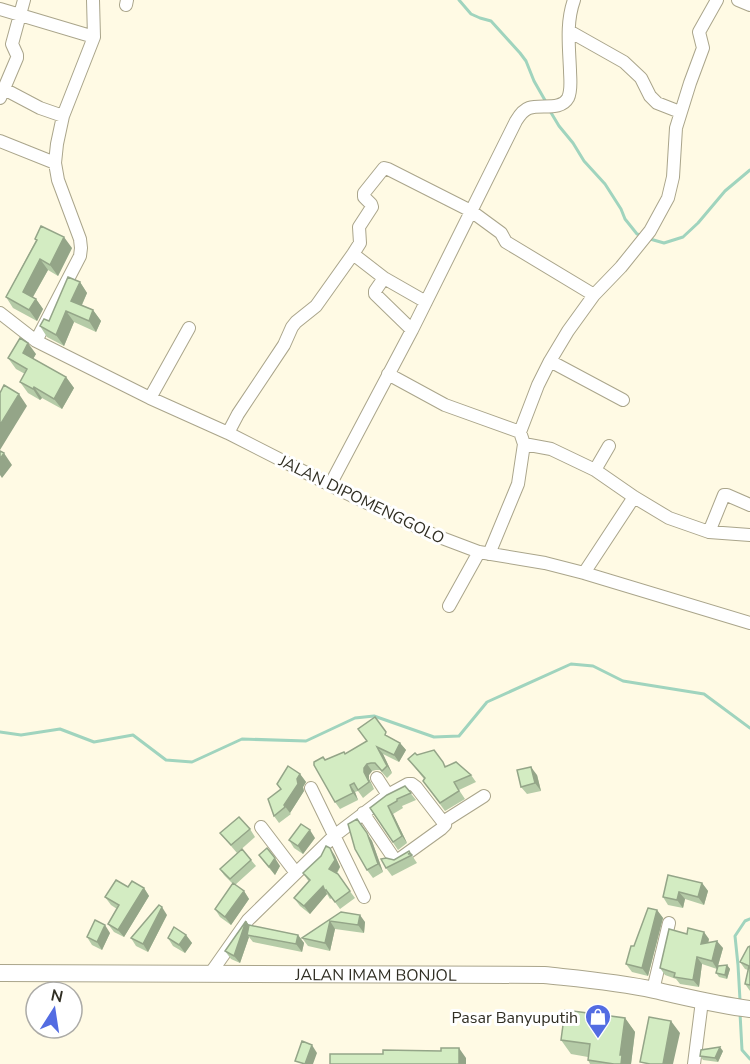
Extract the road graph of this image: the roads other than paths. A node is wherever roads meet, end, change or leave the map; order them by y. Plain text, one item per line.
1 (24, 0) edge
2 (93, 0) edge
3 (574, 0) edge
4 (717, 0) edge
5 (738, 0) edge
6 (750, 6) edge
7 (0, 9) edge
8 (20, 16) junction
9 (569, 31) junction
10 (94, 37) junction
11 (2, 94) edge
12 (680, 112) junction
13 (63, 116) junction
14 (0, 141) edge
15 (55, 164) junction
16 (471, 211) junction
17 (353, 254) junction
18 (384, 278) junction
19 (594, 295) junction
20 (426, 302) junction
21 (0, 313) edge
22 (189, 328) dead end
23 (412, 330) junction
24 (36, 341) junction
25 (550, 361) junction
26 (388, 374) junction
27 (150, 398) junction
28 (623, 400) dead end
29 (520, 432) junction
30 (228, 433) junction
31 (524, 444) junction
32 (609, 446) dead end
33 (596, 470) junction
34 (330, 485) junction
35 (634, 497) junction
36 (750, 505) edge
37 (709, 532) junction
38 (750, 535) edge
39 (484, 553) junction
40 (584, 573) junction
41 (449, 606) dead end
42 (750, 623) edge
43 (377, 778) dead end
44 (312, 788) dead end
45 (388, 795) junction
46 (484, 796) dead end
47 (363, 813) junction
48 (443, 822) junction
49 (261, 827) dead end
50 (334, 836) junction
51 (296, 873) junction
52 (364, 897) dead end
53 (669, 923) dead end
54 (0, 973) edge
55 (210, 974) junction
56 (653, 990) junction
57 (702, 1001) junction
58 (750, 1009) edge
59 (694, 1064) edge

1 - 8 street
2 - 10 street
3 - 9 street
4 - 12 street
5 - 6 street
7 - 8 street
8 - 10 street
8 - 11 street
9 - 12 street
9 - 16 street
10 - 13 street
11 - 13 street
12 - 19 street
13 - 15 street
14 - 15 street
15 - 24 street
16 - 17 street
16 - 19 street
16 - 20 street
17 - 18 street
17 - 30 street
18 - 20 street
18 - 23 street
19 - 25 street
20 - 23 street
21 - 24 street, JALAN DIPOMENGGOLO
22 - 27 street
23 - 26 street
24 - 27 street, JALAN DIPOMENGGOLO
25 - 28 street
25 - 29 street
26 - 29 street
26 - 34 street
27 - 30 street, JALAN DIPOMENGGOLO
29 - 31 street
30 - 34 street, JALAN DIPOMENGGOLO
31 - 33 street
31 - 39 street
32 - 33 street
33 - 35 street
34 - 39 street, JALAN DIPOMENGGOLO
35 - 37 street
35 - 40 street
36 - 37 street
37 - 38 street
39 - 40 street, JALAN DIPOMENGGOLO
39 - 41 street
40 - 42 street, JALAN DIPOMENGGOLO
43 - 45 street
44 - 50 street
45 - 47 street
45 - 48 street
46 - 48 street
47 - 48 street
47 - 50 street
49 - 51 street
50 - 51 street
50 - 52 street
51 - 55 street
53 - 56 street
54 - 55 main road, JALAN IMAM BONJOL
55 - 56 main road, JALAN IMAM BONJOL
56 - 57 main road, JALAN IMAM BONJOL
57 - 58 main road, JALAN IMAM BONJOL
57 - 59 street

